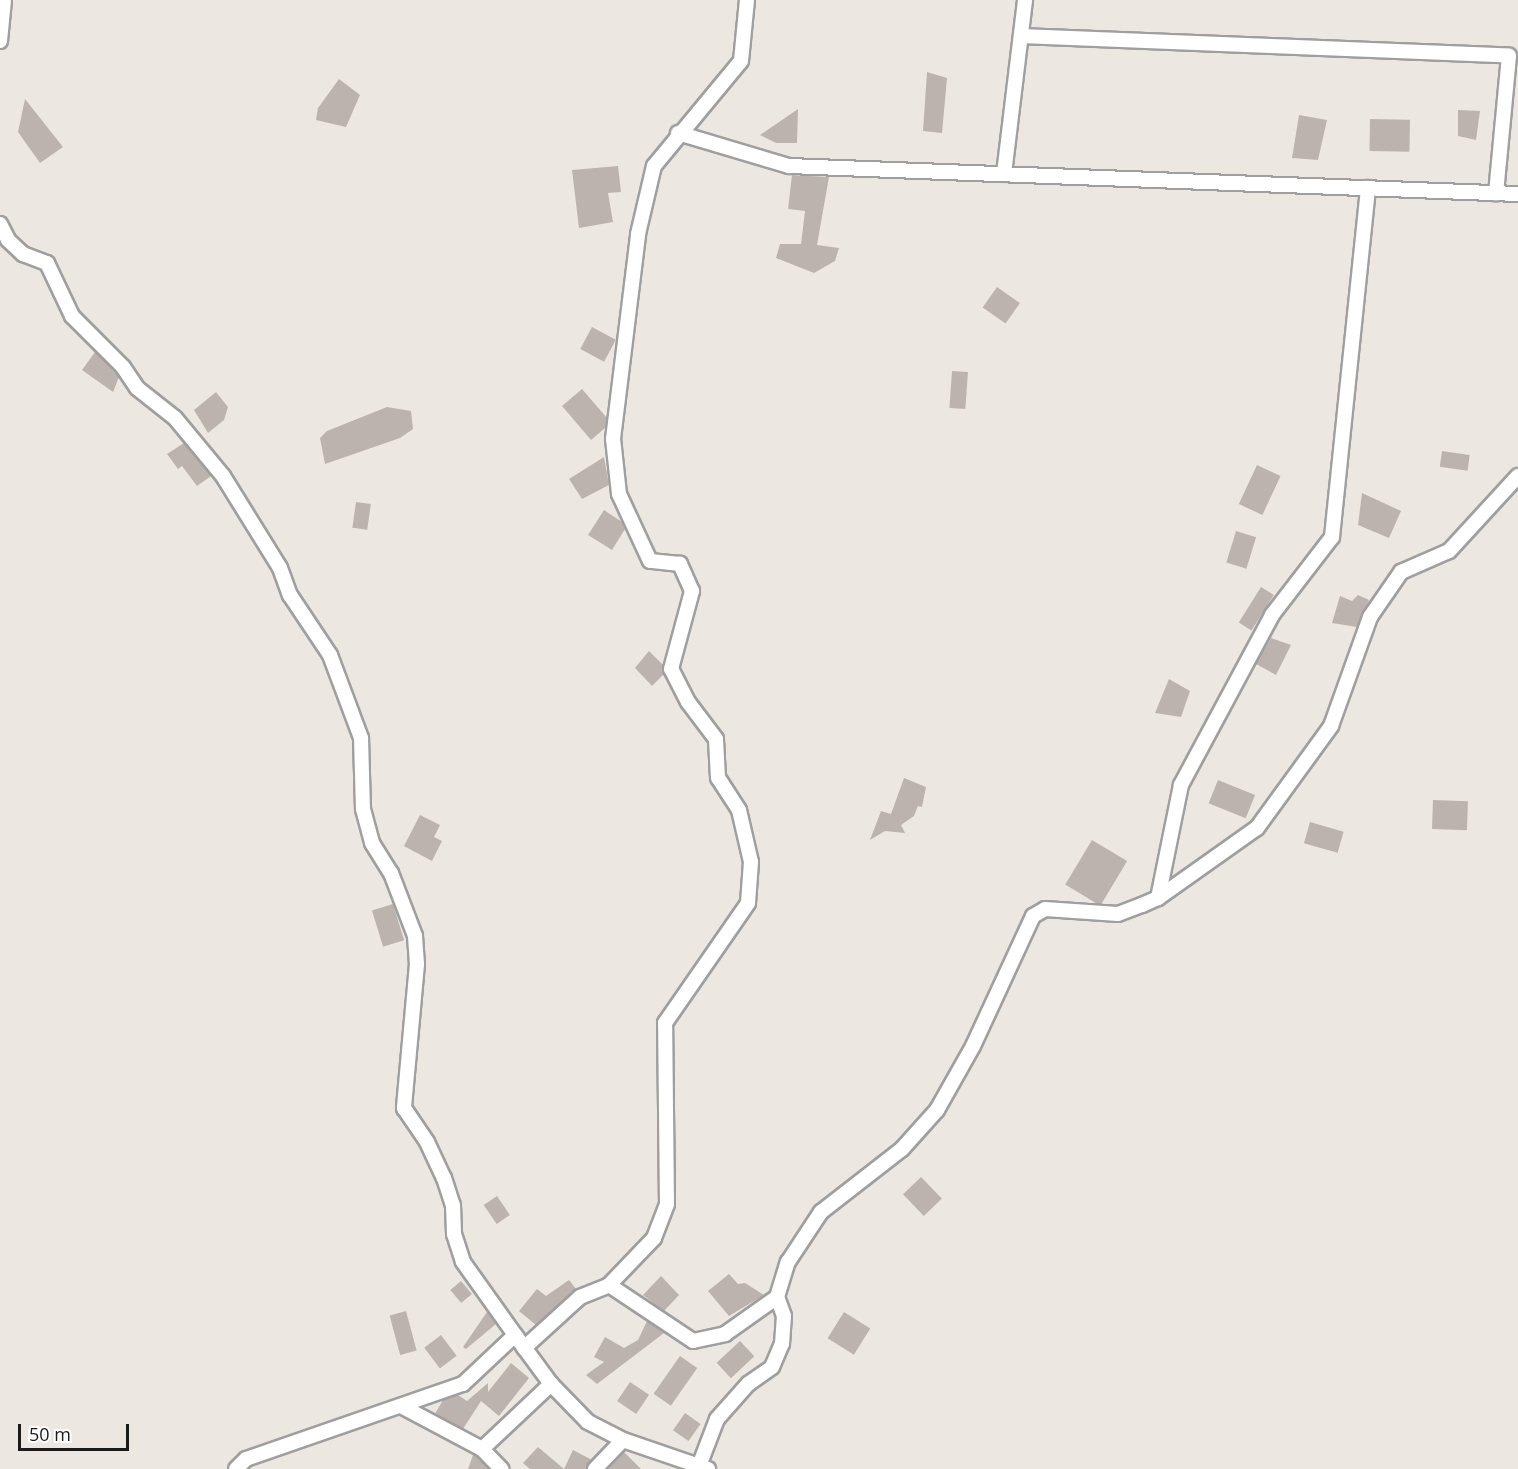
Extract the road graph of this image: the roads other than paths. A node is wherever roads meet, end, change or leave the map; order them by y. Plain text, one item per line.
1 (4, 0) edge
2 (747, 0) edge
3 (1025, 0) edge
4 (1021, 36) junction
5 (0, 41) edge
6 (678, 133) junction
7 (1004, 174) junction
8 (1368, 188) junction
9 (1496, 193) junction
10 (1518, 194) edge
11 (0, 224) edge
12 (1518, 476) edge
13 (1158, 898) junction
14 (609, 1285) junction
15 (777, 1297) junction
16 (515, 1335) junction
17 (524, 1348) junction
18 (551, 1384) junction
19 (403, 1407) junction
20 (623, 1440) junction
21 (482, 1449) junction
22 (703, 1467) edge
23 (236, 1469) edge
24 (501, 1469) edge
25 (596, 1469) edge

1 - 5 street
2 - 6 street
3 - 4 street
4 - 7 street
4 - 9 street
6 - 7 street
6 - 14 street
7 - 8 street
8 - 9 street
8 - 13 street
9 - 10 street
11 - 16 street
12 - 13 street
13 - 15 street
14 - 15 street
14 - 17 street
15 - 22 street
16 - 17 street
16 - 19 street
17 - 18 street
18 - 20 street
18 - 21 street
19 - 21 street
19 - 23 street
20 - 22 street
20 - 25 street
21 - 24 street

